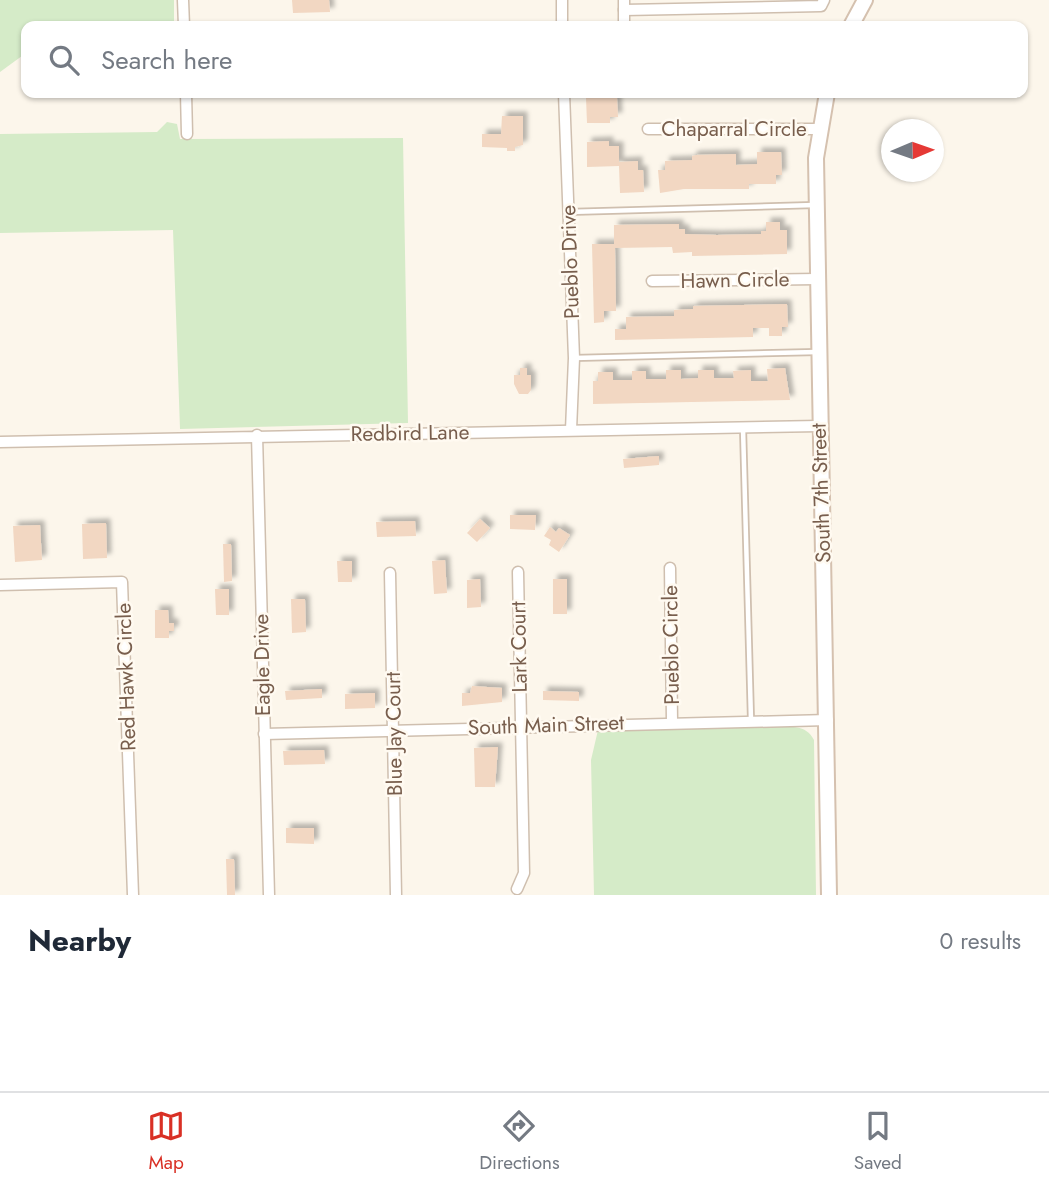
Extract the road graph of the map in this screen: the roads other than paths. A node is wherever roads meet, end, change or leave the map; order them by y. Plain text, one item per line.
1 (183, 0) edge
2 (562, 0) edge
3 (824, 0) edge
4 (865, 0) edge
5 (624, 5) edge
6 (184, 21) edge
7 (562, 21) edge
8 (854, 21) edge
9 (186, 98) edge
10 (564, 98) edge
11 (826, 98) edge
12 (648, 129) dead end
13 (819, 129) junction
14 (187, 134) dead end
15 (816, 205) junction
16 (567, 212) junction
17 (817, 279) junction
18 (652, 281) dead end
19 (817, 352) junction
20 (574, 358) junction
21 (819, 426) junction
22 (743, 428) junction
23 (571, 430) junction
24 (257, 435) junction
25 (0, 442) edge
26 (670, 568) dead end
27 (518, 572) dead end
28 (390, 573) dead end
29 (0, 585) edge
30 (751, 720) junction
31 (828, 720) junction
32 (672, 721) junction
33 (519, 726) junction
34 (395, 730) junction
35 (264, 734) junction
36 (517, 889) dead end
37 (133, 895) edge
38 (269, 895) edge
39 (396, 895) edge
40 (829, 895) edge

1 - 6 street
2 - 7 street
3 - 5 street
4 - 8 main road
9 - 14 street
10 - 16 street, Pueblo Drive
11 - 13 main road, South 7th Street
12 - 13 street, Chaparral Circle
13 - 15 main road, South 7th Street
15 - 16 lane
15 - 17 main road, South 7th Street
16 - 20 street, Pueblo Drive
17 - 18 street, Hawn Circle
17 - 19 main road, South 7th Street
19 - 20 lane
19 - 21 main road, South 7th Street
20 - 23 street, Pueblo Drive
21 - 22 street, Redbird Lane
21 - 31 main road, South 7th Street
22 - 23 street, Redbird Lane
22 - 30 lane
23 - 24 street, Redbird Lane
24 - 25 street, Redbird Lane
24 - 35 street, Eagle Drive
26 - 32 street, Pueblo Circle
27 - 33 street, Lark Court
28 - 34 street, Blue Jay Court
29 - 37 street, Red Hawk Circle
30 - 31 street, South Main Street
30 - 32 street, South Main Street
31 - 40 main road, South 7th Street
32 - 33 street, South Main Street
33 - 34 street, South Main Street
33 - 36 street, Lark Court
34 - 35 street, South Main Street
34 - 39 street, Blue Jay Court
35 - 38 street, Eagle Drive

